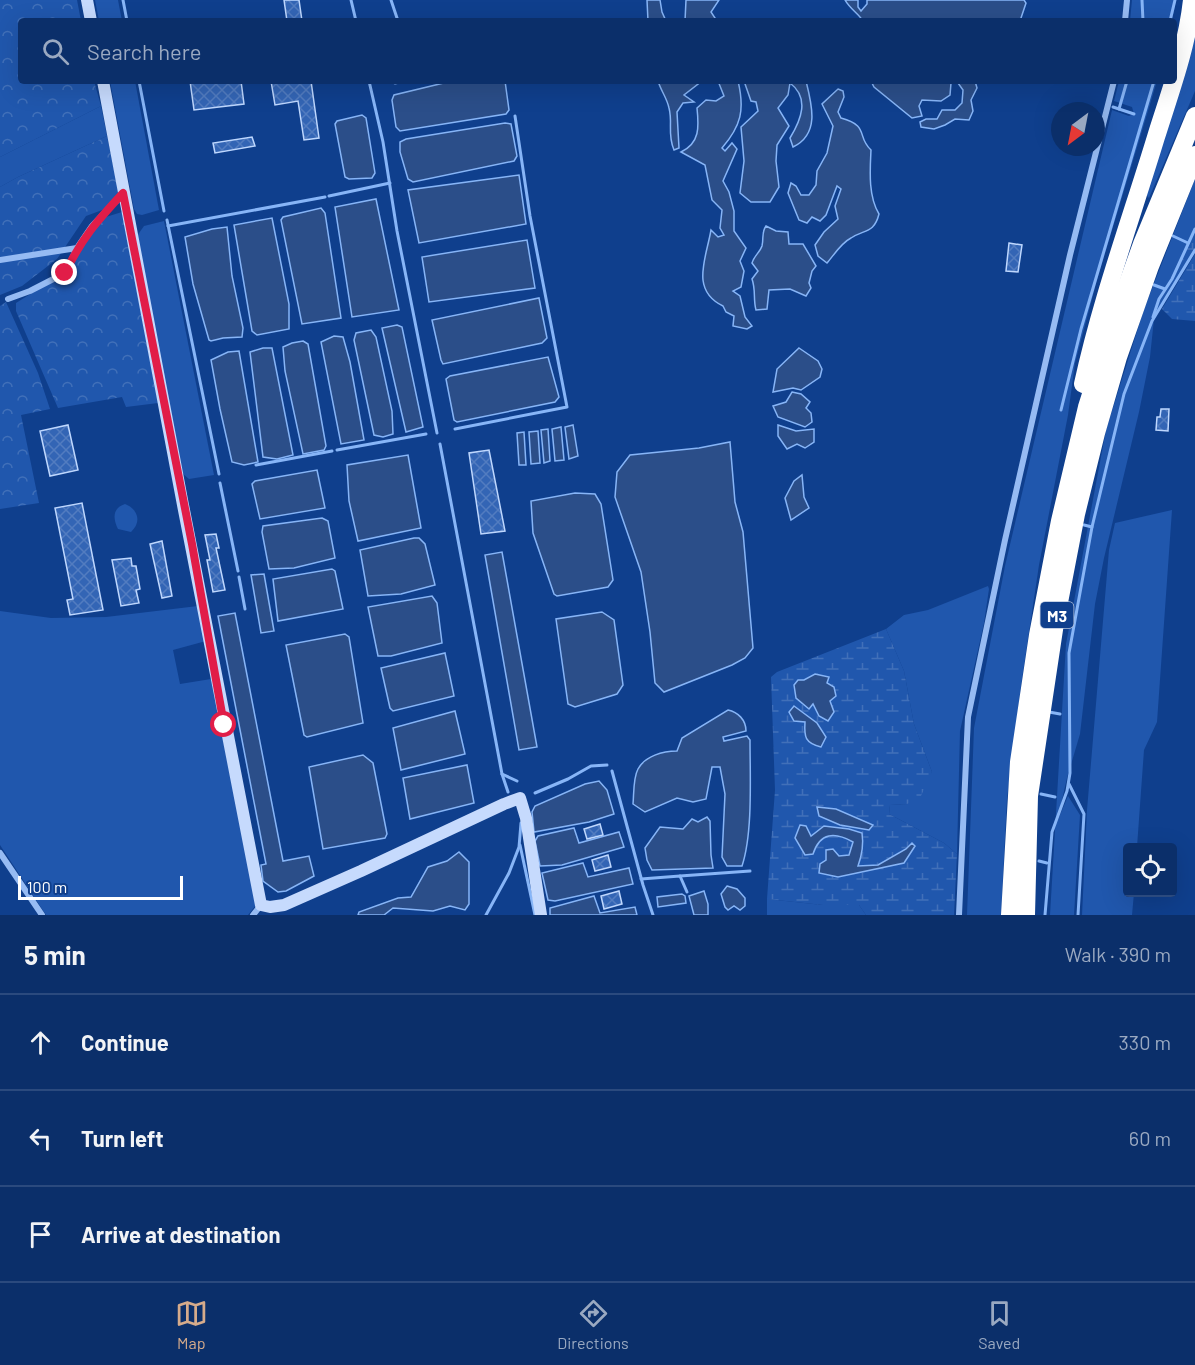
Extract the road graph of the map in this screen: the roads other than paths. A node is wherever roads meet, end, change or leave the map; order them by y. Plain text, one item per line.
1 (87, 0) edge
2 (1127, 0) edge
3 (1192, 0) edge
4 (90, 18) edge
5 (1125, 18) edge
6 (1177, 71) edge
7 (104, 84) edge
8 (1113, 84) edge
9 (1173, 84) edge
10 (1195, 116) edge
11 (1195, 155) edge
12 (123, 193) junction
13 (77, 248) junction
14 (0, 260) edge
15 (8, 299) dead end
16 (1060, 521) junction
17 (0, 854) edge
18 (261, 905) junction
19 (42, 915) edge
20 (253, 915) edge
21 (541, 915) edge
22 (959, 915) edge
23 (1010, 915) edge
24 (1026, 915) edge

1 - 4 street
2 - 5 street
3 - 6 highway
7 - 12 street
8 - 22 street
9 - 16 highway
10 - 16 highway, M3
11 - 24 highway, M3
12 - 13 street
12 - 18 street
13 - 14 street
13 - 15 street
16 - 23 highway, M3
17 - 19 street
18 - 20 street
18 - 21 street

